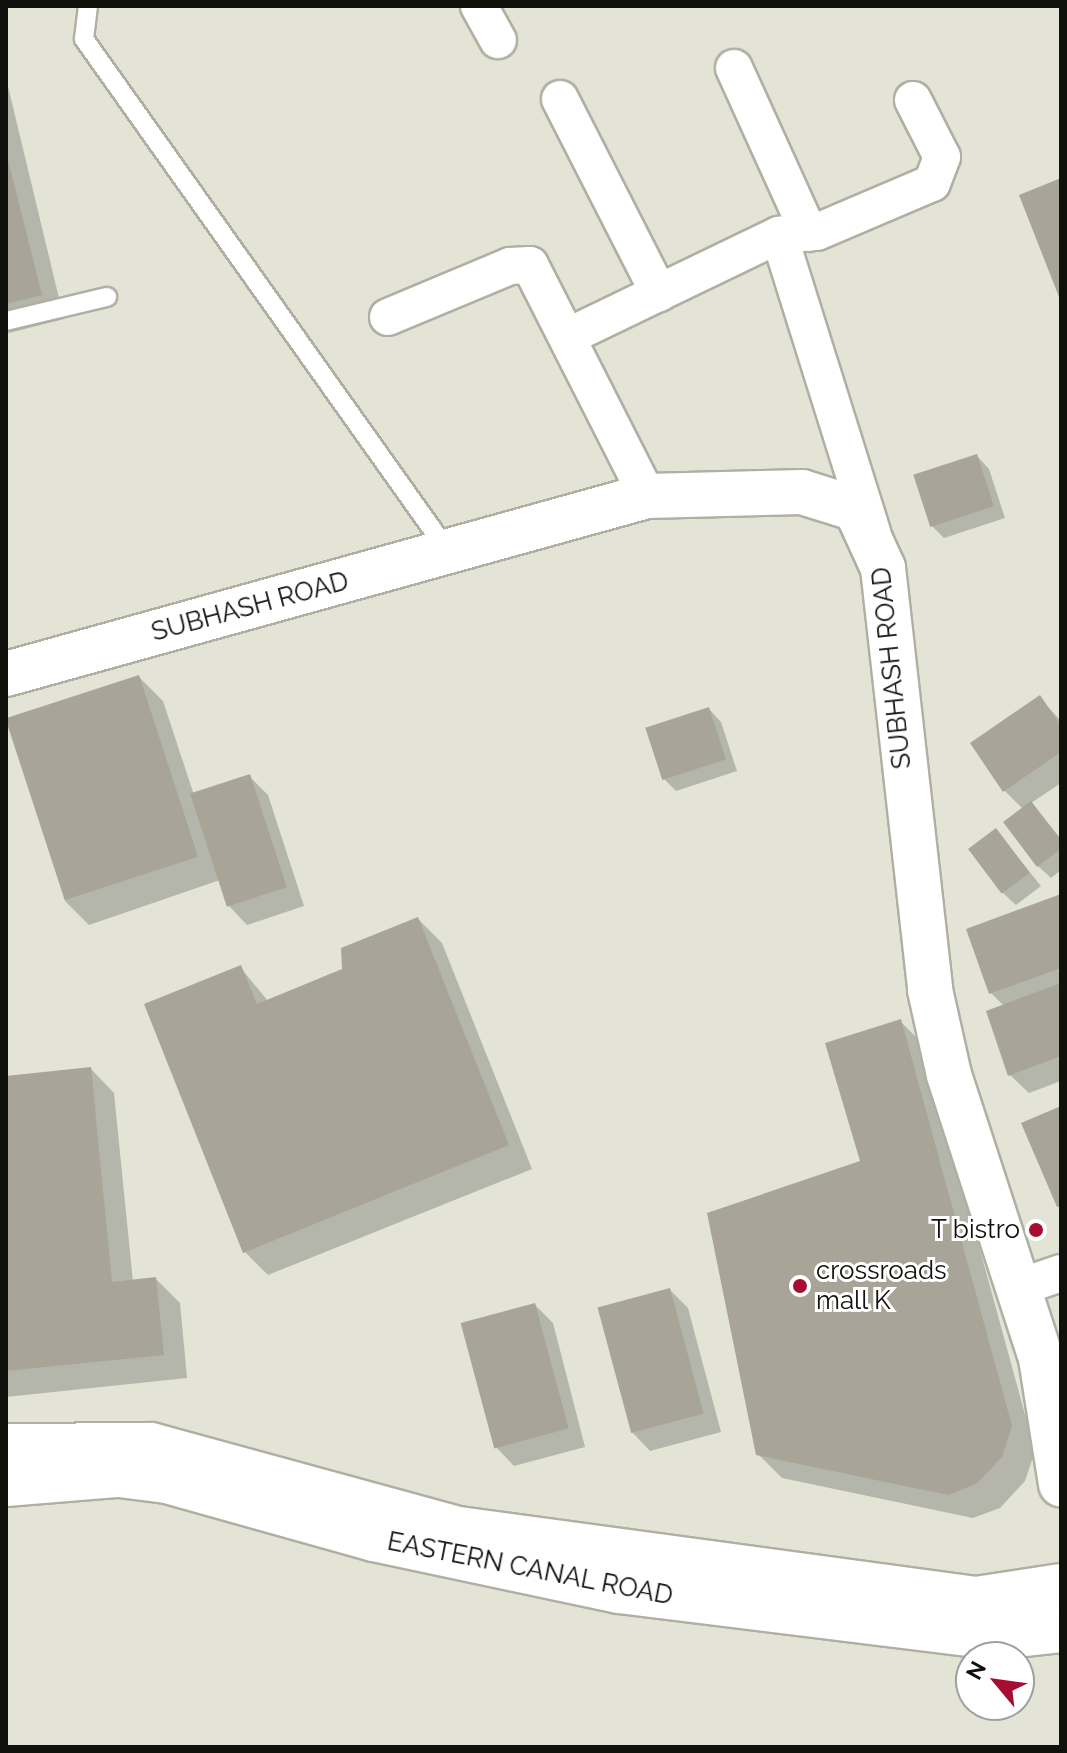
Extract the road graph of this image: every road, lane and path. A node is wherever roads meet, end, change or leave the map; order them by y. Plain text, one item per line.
1 (88, 6) edge
2 (479, 6) edge
3 (498, 40) dead end
4 (734, 68) dead end
5 (560, 99) dead end
6 (913, 100) dead end
7 (794, 234) junction
8 (659, 293) junction
9 (107, 297) dead end
10 (388, 317) dead end
11 (6, 321) edge
12 (571, 335) junction
13 (647, 496) junction
14 (875, 542) junction
15 (449, 552) junction
16 (6, 674) edge
17 (1061, 1273) edge
18 (1017, 1288) junction
19 (1051, 1370) edge
20 (6, 1446) edge
21 (6, 1484) edge
22 (1061, 1484) edge
23 (1061, 1586) edge
24 (1061, 1630) edge

1 - 15 lane
2 - 3 street
4 - 7 street
5 - 8 street
6 - 7 street
7 - 8 street
7 - 14 street
8 - 12 street
9 - 11 lane
10 - 12 street
12 - 13 street
13 - 14 main road, SUBHASH ROAD
13 - 15 main road, SUBHASH ROAD
14 - 18 main road, SUBHASH ROAD
15 - 16 main road, SUBHASH ROAD
17 - 18 street
18 - 19 main road, SUBHASH ROAD
19 - 22 main road, SUBHASH ROAD
20 - 23 main road, EASTERN CANAL ROAD
21 - 24 main road, EASTERN CANAL ROAD

